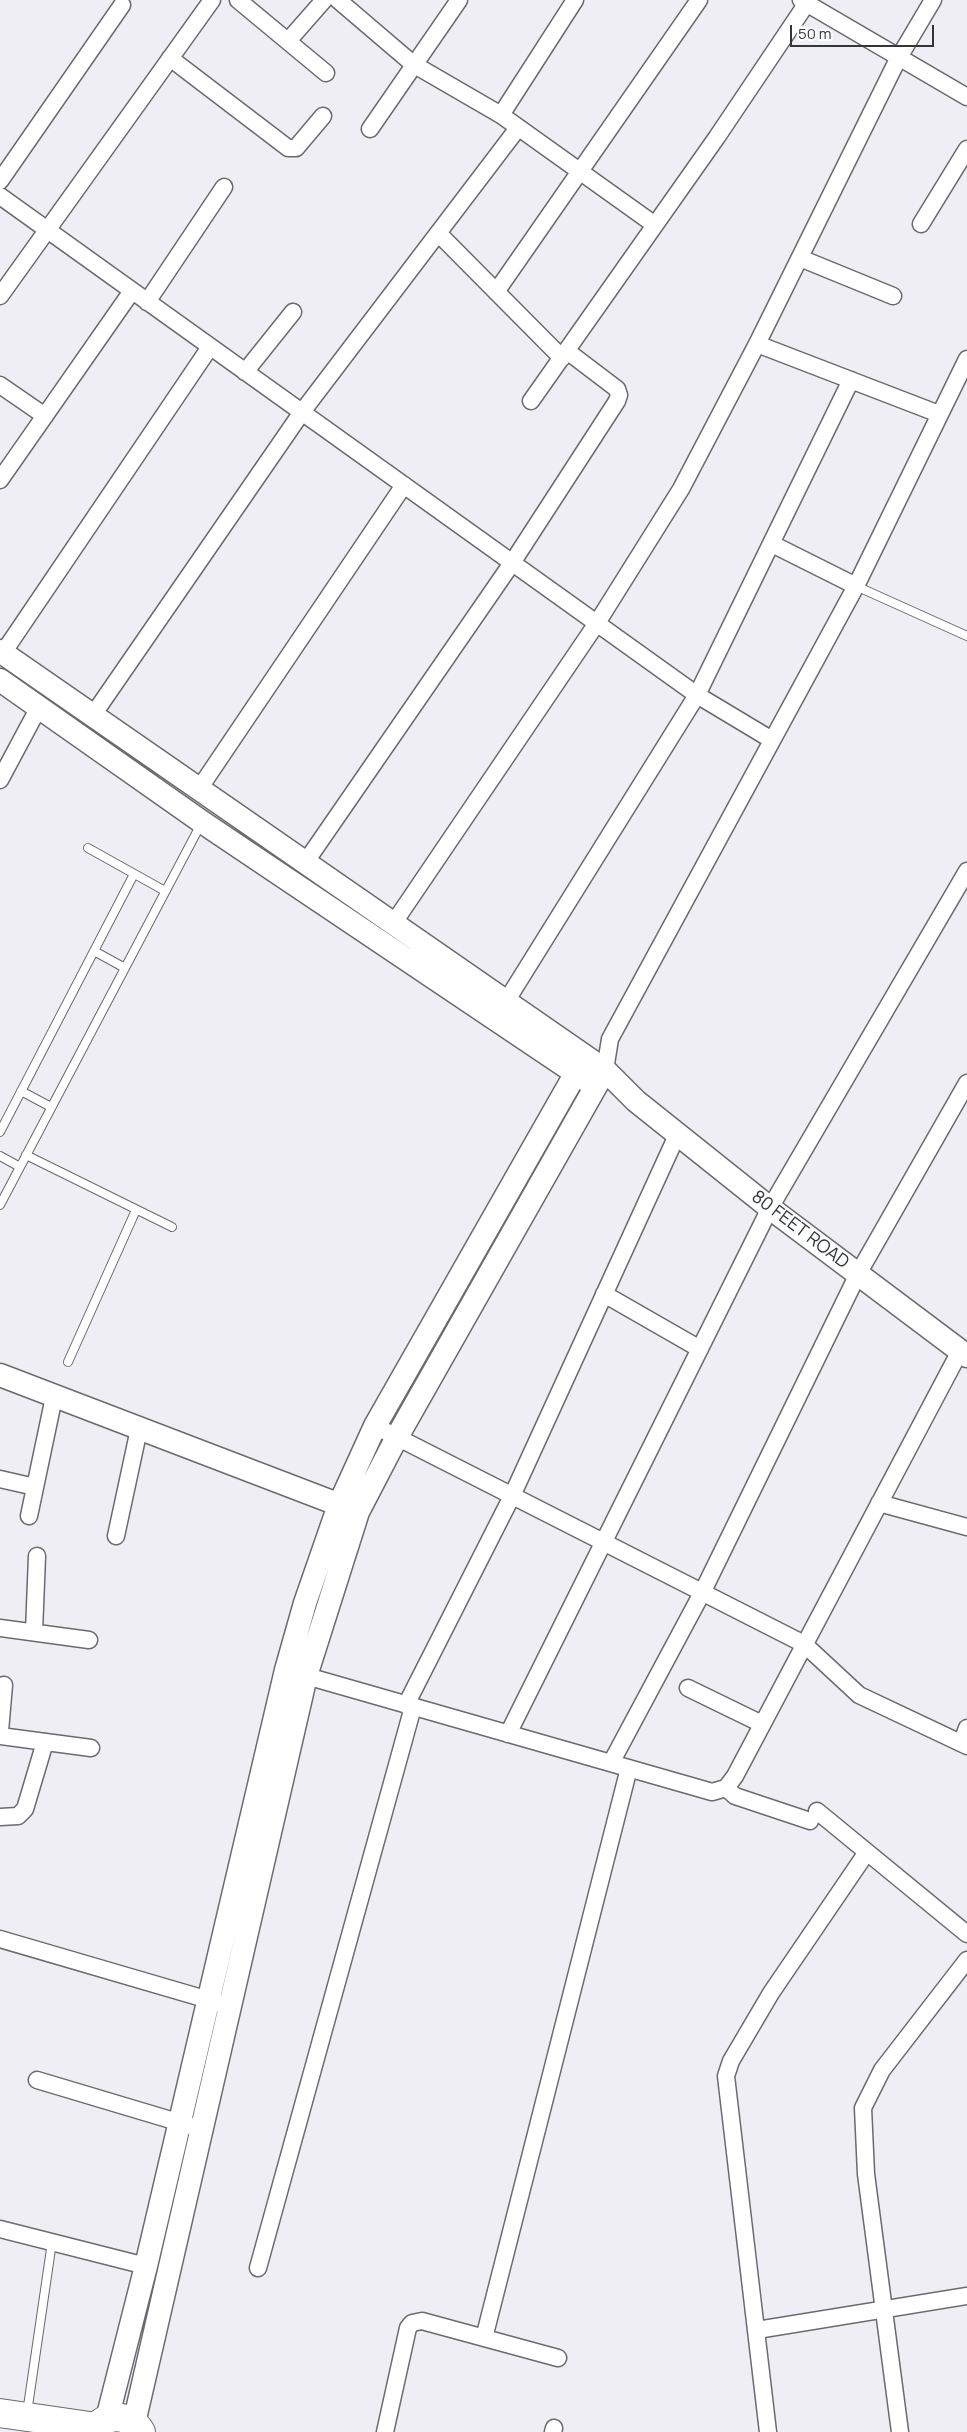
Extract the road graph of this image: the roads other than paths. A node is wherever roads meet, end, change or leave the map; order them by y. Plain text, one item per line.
1 (238, 0) edge
2 (324, 0) edge
3 (338, 0) edge
4 (459, 0) edge
5 (575, 0) edge
6 (699, 0) edge
7 (933, 0) edge
8 (210, 1) edge
9 (806, 1) edge
10 (122, 5) dead end
11 (288, 41) junction
12 (170, 58) junction
13 (898, 58) junction
14 (413, 64) junction
15 (326, 73) dead end
16 (967, 97) edge
17 (501, 115) junction
18 (323, 116) dead end
19 (518, 128) junction
20 (370, 129) dead end
21 (967, 149) edge
22 (580, 171) junction
23 (0, 181) edge
24 (224, 187) dead end
25 (0, 196) edge
26 (922, 224) dead end
27 (655, 225) junction
28 (48, 231) junction
29 (438, 234) junction
30 (800, 258) junction
31 (132, 291) junction
32 (496, 292) junction
33 (0, 296) edge
34 (893, 296) dead end
35 (148, 302) junction
36 (293, 312) dead end
37 (757, 344) junction
38 (210, 347) junction
39 (564, 354) junction
40 (967, 359) edge
41 (245, 372) junction
42 (851, 380) junction
43 (0, 385) edge
44 (531, 401) dead end
45 (302, 412) junction
46 (939, 414) junction
47 (45, 416) junction
48 (0, 480) edge
49 (404, 485) junction
50 (772, 544) junction
51 (512, 563) junction
52 (856, 586) junction
53 (597, 623) junction
54 (967, 636) edge
55 (2, 652) edge
56 (0, 680) edge
57 (697, 695) junction
58 (39, 708) junction
59 (93, 715) junction
60 (772, 740) junction
61 (0, 780) edge
62 (199, 789) junction
63 (202, 822) junction
64 (88, 848) dead end
65 (305, 863) junction
66 (967, 871) edge
67 (134, 874) junction
68 (165, 891) junction
69 (393, 924) junction
70 (94, 951) junction
71 (125, 968) junction
72 (507, 1000) junction
73 (610, 1039) junction
74 (581, 1066) junction
75 (600, 1078) junction
76 (967, 1083) edge
77 (21, 1091) junction
78 (52, 1108) junction
79 (0, 1132) edge
80 (678, 1133) junction
81 (26, 1155) junction
82 (0, 1156) edge
83 (20, 1168) junction
84 (0, 1205) edge
85 (770, 1208) junction
86 (136, 1210) junction
87 (172, 1228) dead end
88 (858, 1274) junction
89 (604, 1294) junction
90 (700, 1349) junction
91 (964, 1354) edge
92 (68, 1362) dead end
93 (0, 1375) edge
94 (54, 1397) junction
95 (375, 1426) junction
96 (139, 1429) junction
97 (398, 1437) junction
98 (0, 1479) edge
99 (35, 1487) junction
100 (512, 1496) junction
101 (879, 1503) junction
102 (349, 1508) junction
103 (29, 1516) dead end
104 (967, 1527) edge
105 (116, 1536) dead end
106 (604, 1543) junction
107 (37, 1556) dead end
108 (702, 1593) junction
109 (0, 1628) edge
110 (34, 1632) junction
111 (89, 1640) dead end
112 (804, 1644) junction
113 (296, 1673) junction
114 (4, 1685) dead end
115 (688, 1688) dead end
116 (409, 1706) junction
117 (762, 1724) junction
118 (0, 1731) edge
119 (508, 1734) junction
120 (0, 1736) edge
121 (965, 1739) edge
122 (45, 1742) junction
123 (91, 1748) dead end
124 (611, 1763) junction
125 (629, 1768) junction
126 (726, 1788) junction
127 (0, 1817) edge
128 (867, 1852) junction
129 (967, 1934) edge
130 (0, 1939) edge
131 (967, 1960) edge
132 (220, 2003) junction
133 (37, 2080) dead end
134 (190, 2126) junction
135 (0, 2229) edge
136 (52, 2242) junction
137 (146, 2266) junction
138 (258, 2268) dead end
139 (967, 2296) edge
140 (884, 2310) junction
141 (756, 2330) junction
142 (484, 2338) junction
143 (558, 2358) dead end
144 (0, 2413) edge
145 (27, 2417) junction
146 (99, 2426) edge
147 (137, 2428) edge
148 (385, 2432) edge
149 (768, 2432) edge
150 (900, 2432) edge

1 - 11 street
2 - 11 street
3 - 14 street
4 - 14 street
5 - 17 street
6 - 22 street
7 - 13 street
8 - 12 street
9 - 13 street
9 - 27 street
10 - 23 street
11 - 15 street
12 - 18 street
12 - 28 street
13 - 16 street
13 - 30 street
14 - 17 street
14 - 20 street
17 - 19 street
19 - 22 street
19 - 29 street
21 - 26 street
22 - 27 street
22 - 32 street
24 - 35 street
25 - 28 street
27 - 39 street
28 - 31 street
28 - 33 street
29 - 32 street
29 - 45 street
30 - 34 street
30 - 37 street
31 - 35 street
31 - 47 street
32 - 39 street
35 - 38 street
36 - 41 street
37 - 42 street
37 - 53 street
38 - 41 street
38 - 55 street
39 - 44 street
39 - 51 street
40 - 46 street
41 - 45 street
42 - 46 street
42 - 50 street
43 - 47 street
45 - 49 street
45 - 59 street
46 - 52 street
47 - 48 street
49 - 51 street
49 - 62 street
50 - 52 street
50 - 57 street
51 - 53 street
51 - 65 street
52 - 54 lane
52 - 60 street
53 - 57 street
53 - 69 street
55 - 59 street
56 - 58 street
57 - 60 street
57 - 72 street
58 - 61 street
58 - 63 street
59 - 62 street
60 - 73 street
62 - 65 street
63 - 68 lane
63 - 74 street
64 - 67 lane
65 - 69 street
66 - 85 street
67 - 68 lane
67 - 70 lane
68 - 71 lane
69 - 72 street
70 - 71 lane
70 - 77 lane
71 - 78 lane
72 - 74 street
73 - 74 street
73 - 75 street
74 - 75 street, 80 FEET ROAD
74 - 95 street
75 - 80 street, 80 FEET ROAD
75 - 97 street
76 - 88 street
77 - 78 lane
77 - 79 lane
78 - 81 lane
80 - 85 street, 80 FEET ROAD
80 - 89 street
81 - 83 lane
81 - 86 lane
82 - 83 lane
83 - 84 lane
85 - 88 street, 80 FEET ROAD
85 - 90 street
86 - 87 lane
86 - 92 lane
88 - 91 street, 80 FEET ROAD
88 - 108 street
89 - 90 street
89 - 100 street
90 - 106 street
91 - 101 street
93 - 94 street
94 - 96 street
94 - 99 street
95 - 97 street
95 - 102 street
96 - 102 street
96 - 105 street
97 - 100 street
97 - 102 street
98 - 99 street
99 - 103 street
100 - 106 street
100 - 116 street
101 - 104 street
101 - 112 street
102 - 113 street
106 - 108 street
106 - 119 street
107 - 110 street
108 - 112 street
108 - 124 street
109 - 110 street
110 - 111 street
112 - 117 street
112 - 121 street
113 - 116 street
113 - 132 street
114 - 118 street
115 - 117 street
116 - 119 street
116 - 138 street
117 - 126 street
119 - 124 street
120 - 122 street
122 - 123 street
122 - 127 street
124 - 125 street
125 - 126 street
125 - 142 street
126 - 128 street
128 - 129 street
128 - 141 street
130 - 132 street
131 - 140 street
132 - 134 street
133 - 134 street
134 - 137 street
134 - 147 street
135 - 136 street
136 - 137 street
136 - 145 lane
137 - 146 street
139 - 140 street
140 - 141 street
140 - 150 street
141 - 149 street
142 - 143 street
142 - 148 street
144 - 145 highway
145 - 146 highway
146 - 147 highway

